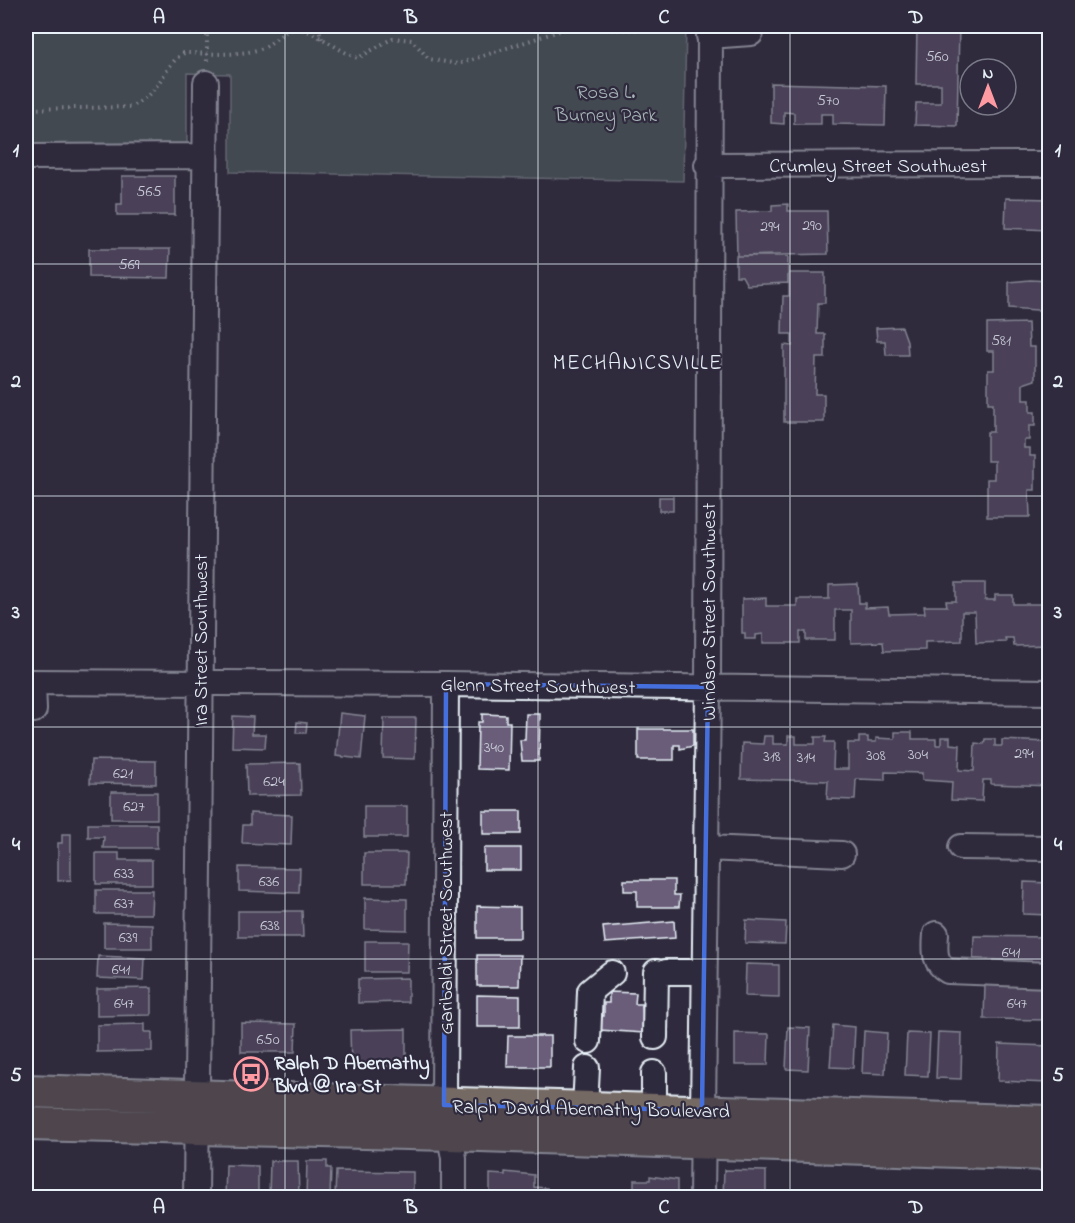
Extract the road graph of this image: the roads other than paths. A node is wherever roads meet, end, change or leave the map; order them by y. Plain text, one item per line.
1 (704, 31) edge
2 (751, 33) dead end
3 (206, 83) road end
4 (205, 156) junction
5 (26, 157) edge
6 (1050, 164) edge
7 (707, 165) junction
8 (29, 682) edge
9 (200, 682) junction
10 (446, 684) junction
11 (708, 687) junction
12 (1050, 692) edge
13 (34, 710) dead end
14 (961, 847) dead end
15 (706, 848) junction
16 (1050, 848) edge
17 (842, 854) dead end
18 (936, 934) dead end
19 (704, 972) junction
20 (612, 973) dead end
21 (1050, 975) edge
22 (655, 1037) dead end
23 (588, 1041) dead end
24 (587, 1068) dead end
25 (654, 1073) dead end
26 (26, 1090) edge
27 (196, 1097) junction
28 (585, 1108) junction
29 (654, 1109) junction
30 (702, 1110) junction
31 (447, 1119) junction
32 (1050, 1122) edge
33 (26, 1124) edge
34 (196, 1129) junction
35 (702, 1142) junction
36 (1050, 1154) edge
37 (196, 1197) edge
38 (454, 1197) edge
39 (702, 1197) edge

1 - 2 street
1 - 7 street, Windsor Street Southwest
3 - 4 street, Ira Street Southwest
4 - 5 street
4 - 9 street, Ira Street Southwest
6 - 7 street, Crumley Street Southwest
7 - 11 street, Windsor Street Southwest
8 - 9 street, Glenn Street Southwest
8 - 13 street
9 - 10 street, Glenn Street Southwest
9 - 27 street, Ira Street Southwest
10 - 11 street, Glenn Street Southwest
10 - 31 street, Garibaldi Street Southwest
11 - 12 street, Glenn Street Southwest
11 - 15 street, Windsor Street Southwest
14 - 16 street
15 - 17 street
15 - 19 street, Windsor Street Southwest
18 - 21 street
19 - 22 street
19 - 30 street, Windsor Street Southwest
20 - 23 street
24 - 28 street
25 - 29 street
26 - 27 main road, Ralph David Abernathy Boulevard
27 - 31 main road, Ralph David Abernathy Boulevard
27 - 34 street, Ira Street Southwest
28 - 29 main road, Ralph David Abernathy Boulevard
28 - 31 main road, Ralph David Abernathy Boulevard
29 - 30 main road, Ralph David Abernathy Boulevard
30 - 32 main road, Ralph David Abernathy Boulevard
30 - 35 street, Windsor Street Southwest
31 - 34 main road, Ralph David Abernathy Boulevard
31 - 35 main road, Ralph David Abernathy Boulevard
31 - 38 street, Garibaldi Street Southwest
33 - 34 main road, Ralph David Abernathy Boulevard
34 - 37 street, Ira Street Southwest
35 - 36 main road, Ralph David Abernathy Boulevard
35 - 39 street, Windsor Street Southwest

